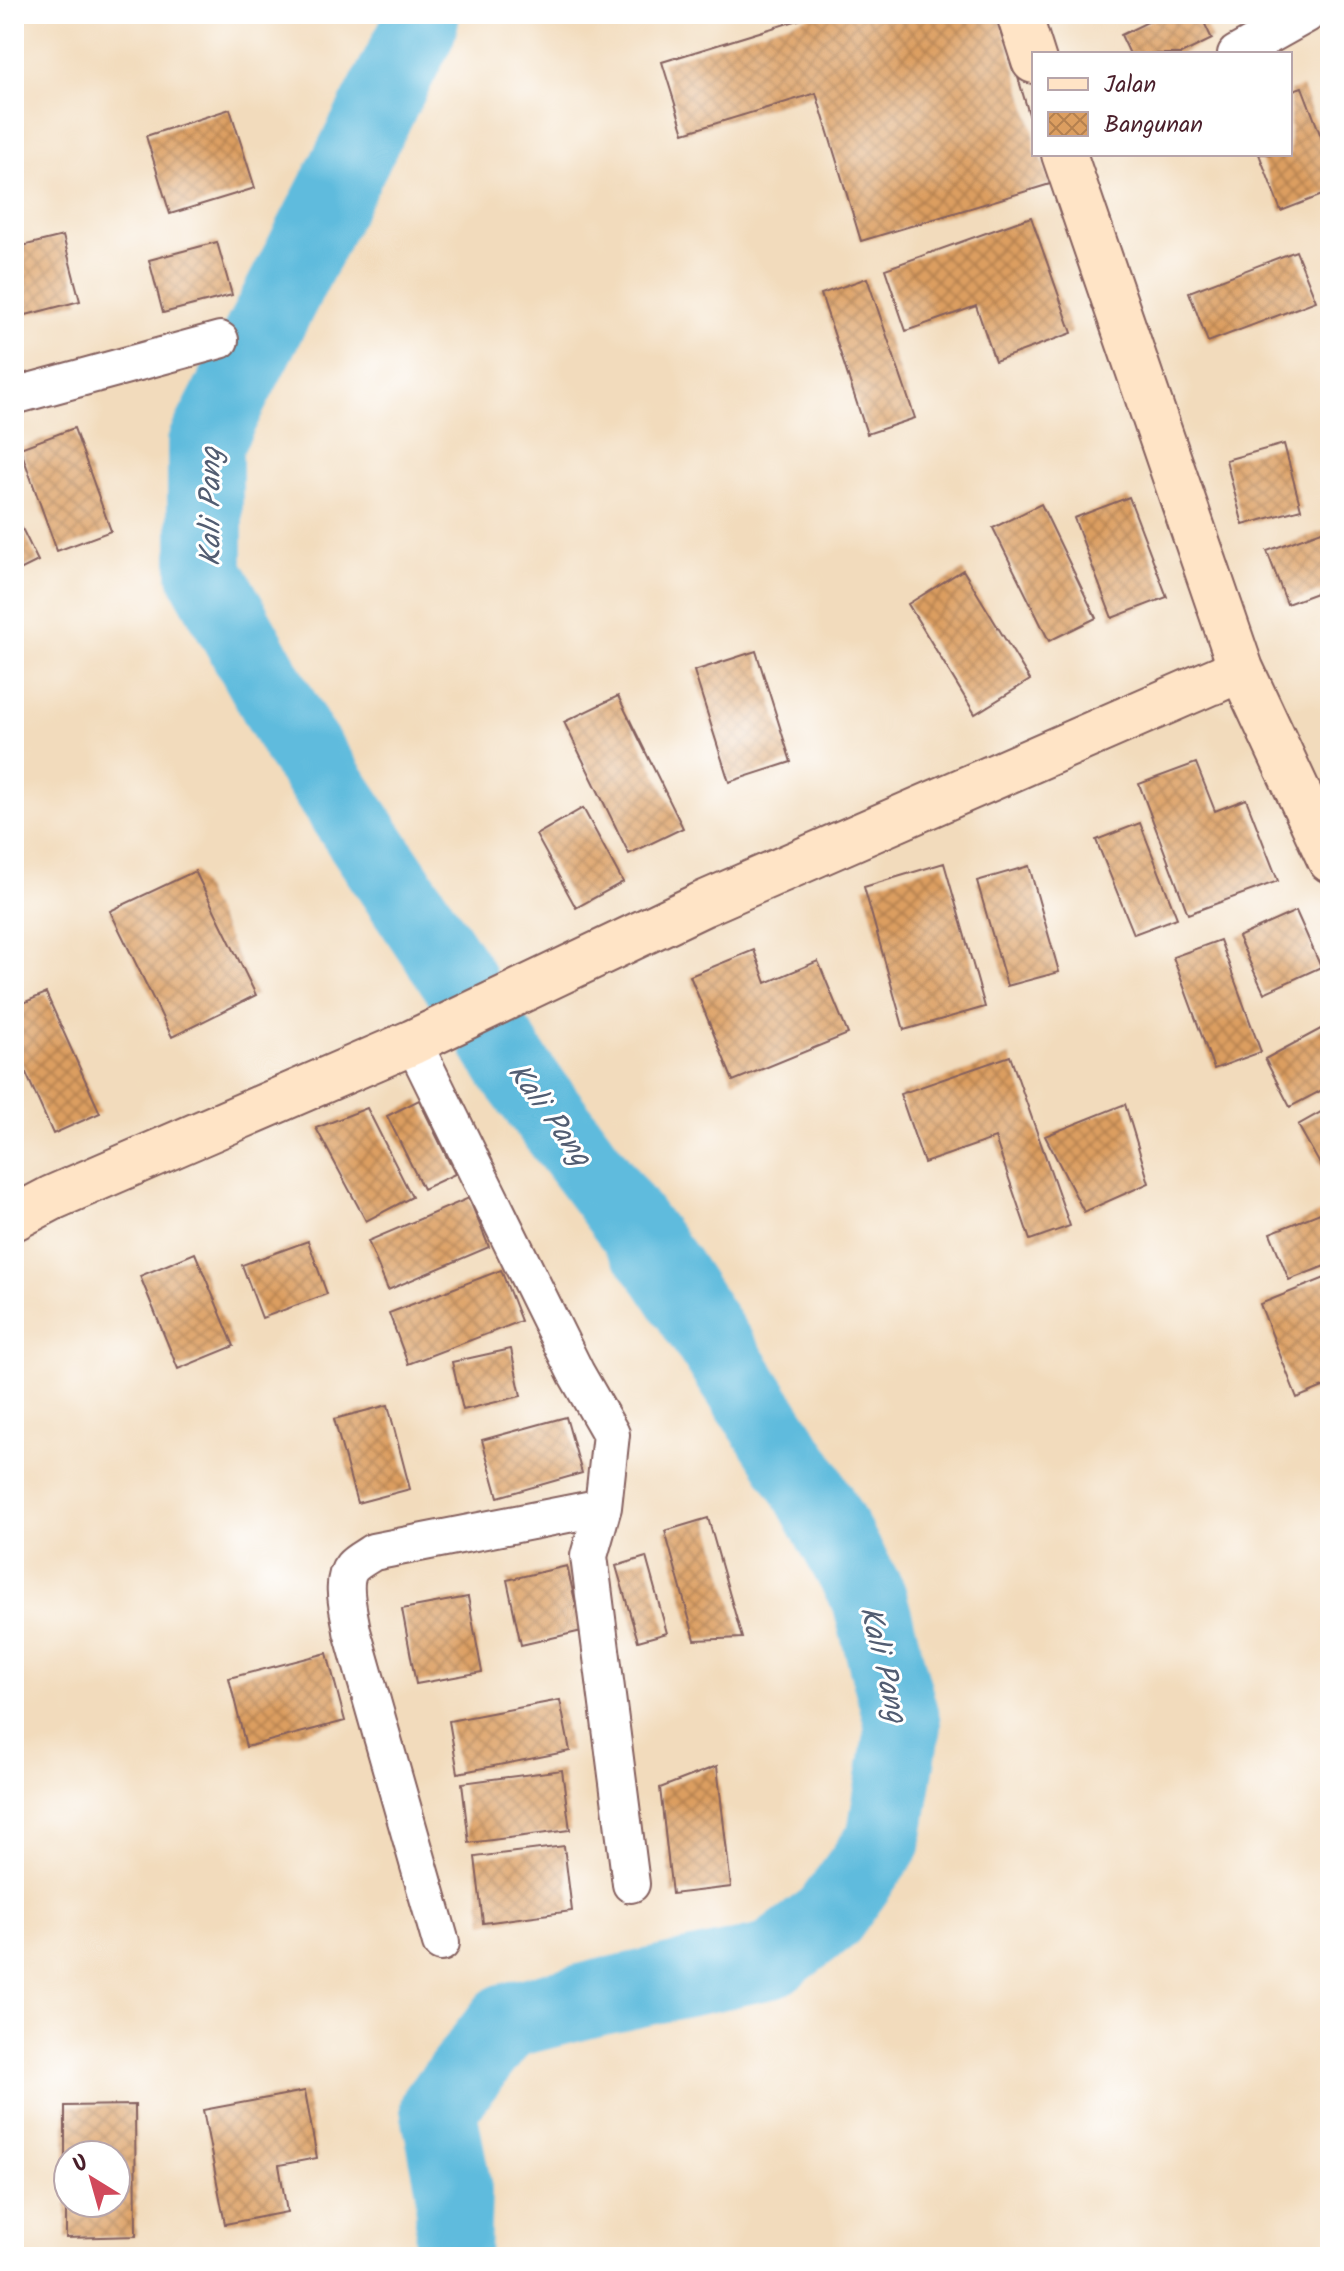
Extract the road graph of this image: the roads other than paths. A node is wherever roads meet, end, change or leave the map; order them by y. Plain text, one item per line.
1 (1019, 14) edge
2 (1307, 14) edge
3 (1240, 52) edge
4 (1032, 55) edge
5 (1065, 156) edge
6 (220, 340) dead end
7 (14, 396) edge
8 (1241, 669) junction
9 (1330, 860) edge
10 (703, 904) junction
11 (413, 1042) junction
12 (14, 1218) edge
13 (603, 1507) junction
14 (631, 1884) dead end
15 (441, 1943) dead end

1 - 4 street
2 - 3 street
5 - 8 street
6 - 7 street
8 - 9 street
8 - 10 street
10 - 11 street
10 - 11 street
11 - 12 street
11 - 13 street
13 - 14 street
13 - 15 street

